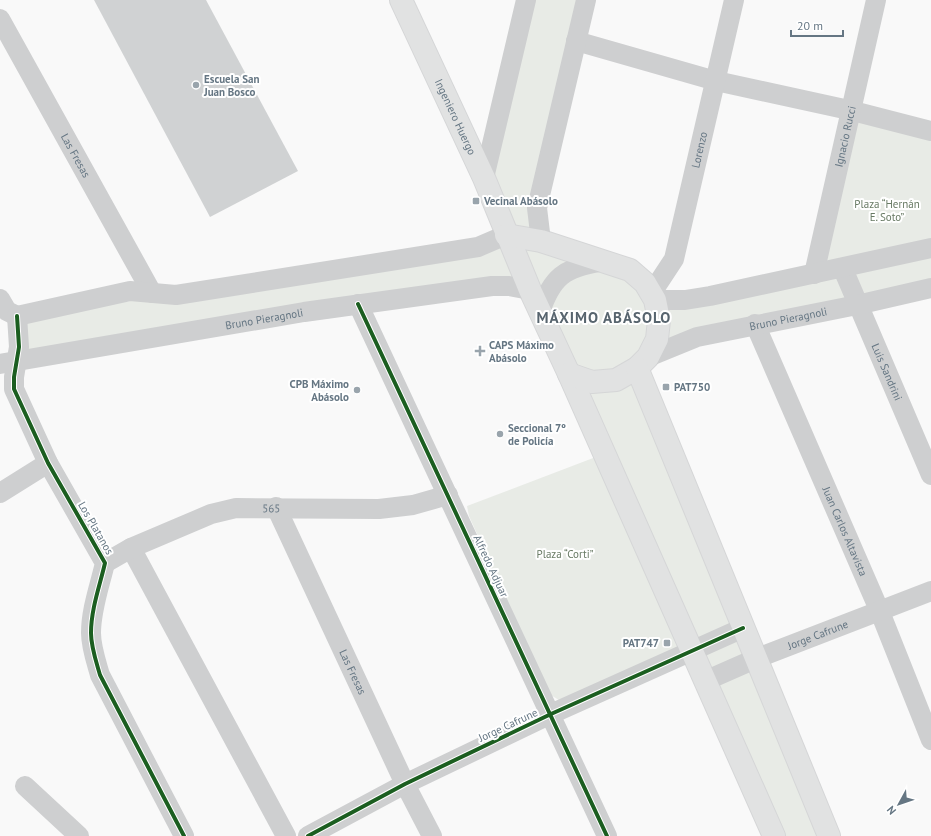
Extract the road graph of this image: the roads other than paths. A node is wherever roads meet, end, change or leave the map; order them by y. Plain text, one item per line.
1 (401, 0) edge
2 (526, 0) edge
3 (586, 0) edge
4 (734, 0) edge
5 (876, 0) edge
6 (0, 19) edge
7 (576, 41) junction
8 (716, 81) junction
9 (849, 110) junction
10 (931, 131) edge
11 (484, 178) junction
12 (506, 235) junction
13 (541, 241) junction
14 (931, 248) edge
15 (600, 262) junction
16 (842, 269) junction
17 (814, 274) junction
18 (931, 288) edge
19 (530, 290) junction
20 (152, 292) junction
21 (653, 297) junction
22 (0, 299) edge
23 (358, 304) junction
24 (857, 305) junction
25 (540, 312) junction
26 (17, 316) junction
27 (755, 324) junction
28 (8, 363) edge
29 (643, 363) junction
30 (569, 374) junction
31 (48, 463) junction
32 (931, 475) edge
33 (0, 493) edge
34 (448, 495) junction
35 (276, 507) junction
36 (131, 548) junction
37 (105, 563) junction
38 (931, 591) edge
39 (880, 612) junction
40 (743, 628) junction
41 (692, 651) junction
42 (756, 659) junction
43 (705, 681) junction
44 (551, 714) junction
45 (931, 740) edge
46 (405, 784) junction
47 (25, 786) dead end
48 (602, 833) edge
49 (79, 836) edge
50 (184, 836) edge
51 (286, 836) edge
52 (308, 836) edge
53 (432, 836) edge
54 (774, 836) edge
55 (829, 836) edge

1 - 11 main road, Ingeniero Huergo
2 - 11 street
3 - 7 street
4 - 8 street, Lorenzo
5 - 9 street, Ignacio Rucci
6 - 20 street, Las Fresas
7 - 8 street
7 - 13 street
8 - 9 street
8 - 21 street, Lorenzo
9 - 10 street
9 - 17 street, Ignacio Rucci
11 - 12 main road, Ingeniero Huergo
12 - 13 main road
12 - 19 main road, Ingeniero Huergo
12 - 20 street
13 - 15 main road
14 - 16 street
15 - 21 main road
15 - 25 street
16 - 17 street
16 - 24 street, Luis Sandrini
17 - 21 street
18 - 24 street, Bruno Pieragnoli
19 - 23 street, Bruno Pieragnoli
19 - 25 main road, Ingeniero Huergo
20 - 26 street
21 - 29 main road
22 - 26 street
23 - 28 street, Bruno Pieragnoli
23 - 34 street, Alfredo Adjuar
24 - 27 street, Bruno Pieragnoli
24 - 32 street, Luis Sandrini
25 - 30 main road
26 - 28 street, Los Platanos
27 - 29 street, Bruno Pieragnoli
27 - 39 street, Juan Carlos Altavista
28 - 31 street, Los Platanos
29 - 30 main road
29 - 40 main road
30 - 41 main road
31 - 33 street
31 - 37 street, Los Platanos
34 - 35 street, 565
34 - 44 street, Alfredo Adjuar
35 - 36 street, 565
35 - 46 street, Las Fresas
36 - 37 street, 565
36 - 51 street
37 - 50 street, Los Platanos
38 - 39 street, Jorge Cafrune
39 - 42 street, Jorge Cafrune
39 - 45 street, Juan Carlos Altavista
40 - 41 street, Jorge Cafrune
40 - 42 main road
41 - 43 main road
41 - 44 street, Jorge Cafrune
42 - 43 street, Jorge Cafrune
42 - 55 main road
43 - 54 main road
44 - 46 street, Jorge Cafrune
44 - 48 street, Alfredo Adjuar
46 - 52 street, Jorge Cafrune
46 - 53 street, Las Fresas
47 - 49 street

